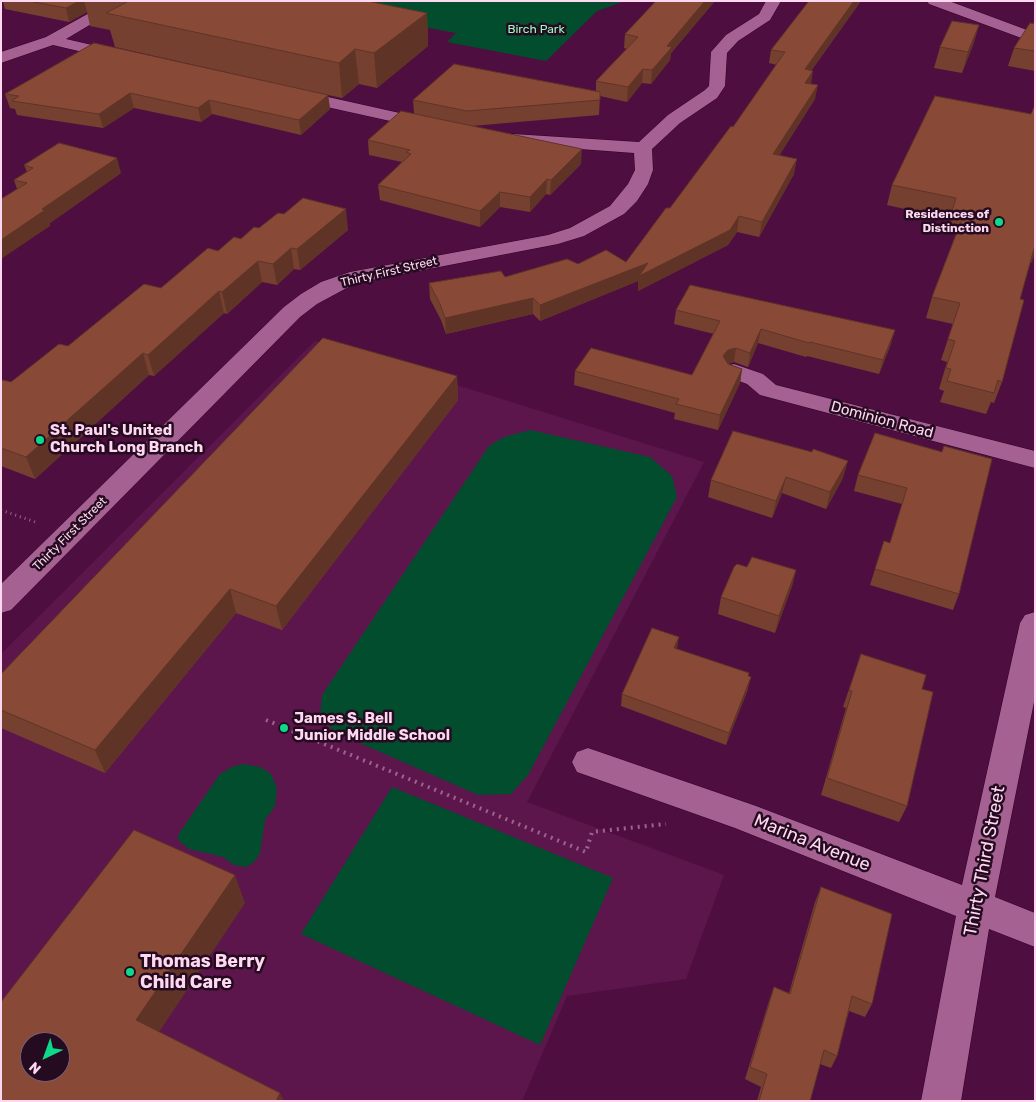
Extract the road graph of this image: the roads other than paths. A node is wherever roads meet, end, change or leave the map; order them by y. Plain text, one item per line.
1 (123, 1) edge
2 (774, 1) edge
3 (934, 1) edge
4 (1035, 38) edge
5 (52, 40) junction
6 (1, 58) edge
7 (136, 59) edge
8 (272, 90) edge
9 (447, 129) edge
10 (498, 137) edge
11 (643, 148) junction
12 (734, 371) edge
13 (1035, 460) edge
14 (3, 598) edge
15 (1035, 623) edge
16 (588, 762) dead end
17 (975, 908) junction
18 (1035, 930) edge
19 (941, 1101) edge

1 - 5 street
2 - 11 street
3 - 4 street
5 - 6 street
5 - 7 street
8 - 9 street
10 - 11 street
11 - 14 street, Thirty First Street
12 - 13 street, Dominion Road
15 - 17 street, Thirty Third Street
16 - 17 street, Marina Avenue
17 - 18 street, Marina Avenue
17 - 19 street, Thirty Third Street

